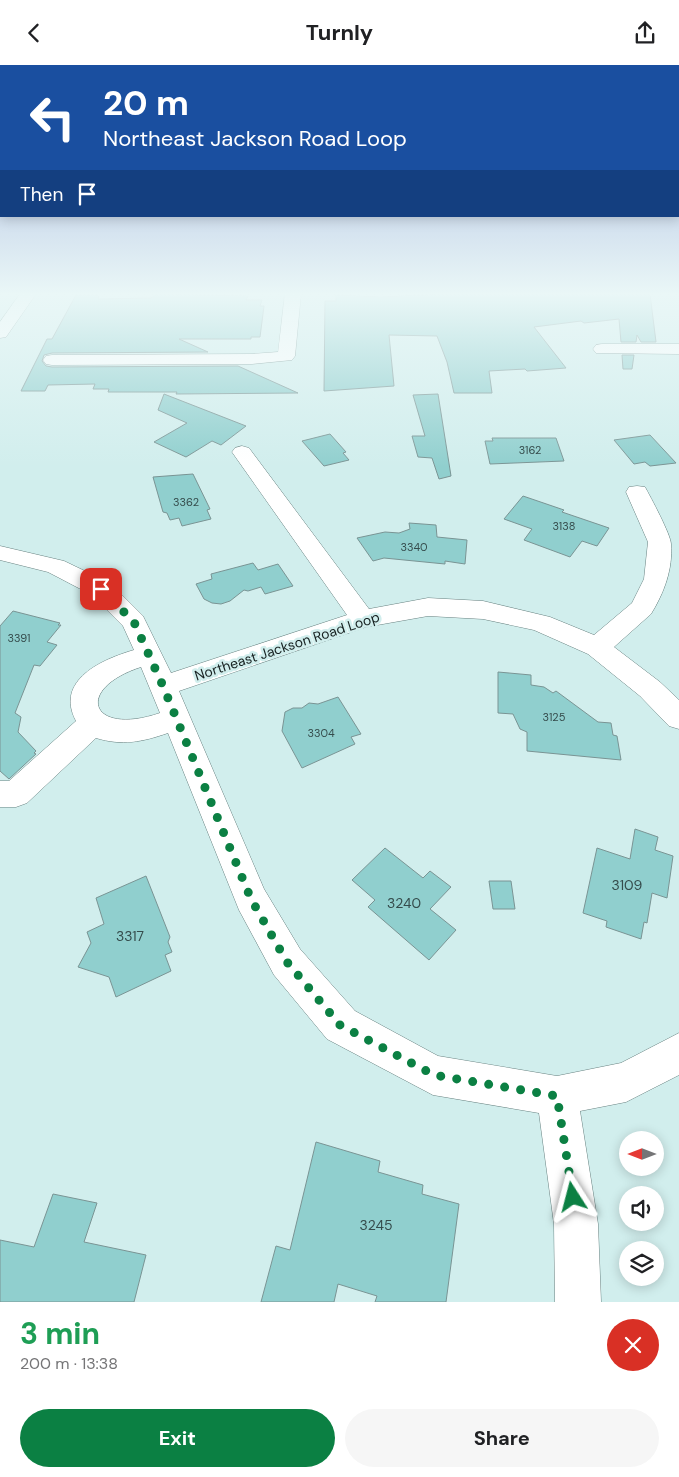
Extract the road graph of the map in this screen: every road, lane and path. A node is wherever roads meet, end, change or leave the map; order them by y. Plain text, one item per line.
1 (286, 352) edge
2 (52, 360) dead end
3 (242, 452) dead end
4 (637, 492) dead end
5 (0, 553) edge
6 (363, 619) junction
7 (596, 647) junction
8 (156, 670) junction
9 (679, 717) edge
10 (176, 719) junction
11 (92, 724) junction
12 (0, 794) edge
13 (679, 1053) edge
14 (557, 1096) junction
15 (578, 1302) edge

1 - 2 street
3 - 6 street
4 - 7 street
5 - 8 street
6 - 7 street, Northeast Jackson Road Loop
6 - 8 street, Northeast Jackson Road Loop
7 - 9 street, Northeast Jackson Road Loop
8 - 10 street
8 - 11 street
10 - 11 street
10 - 14 street
11 - 12 street
13 - 14 street
14 - 15 street

